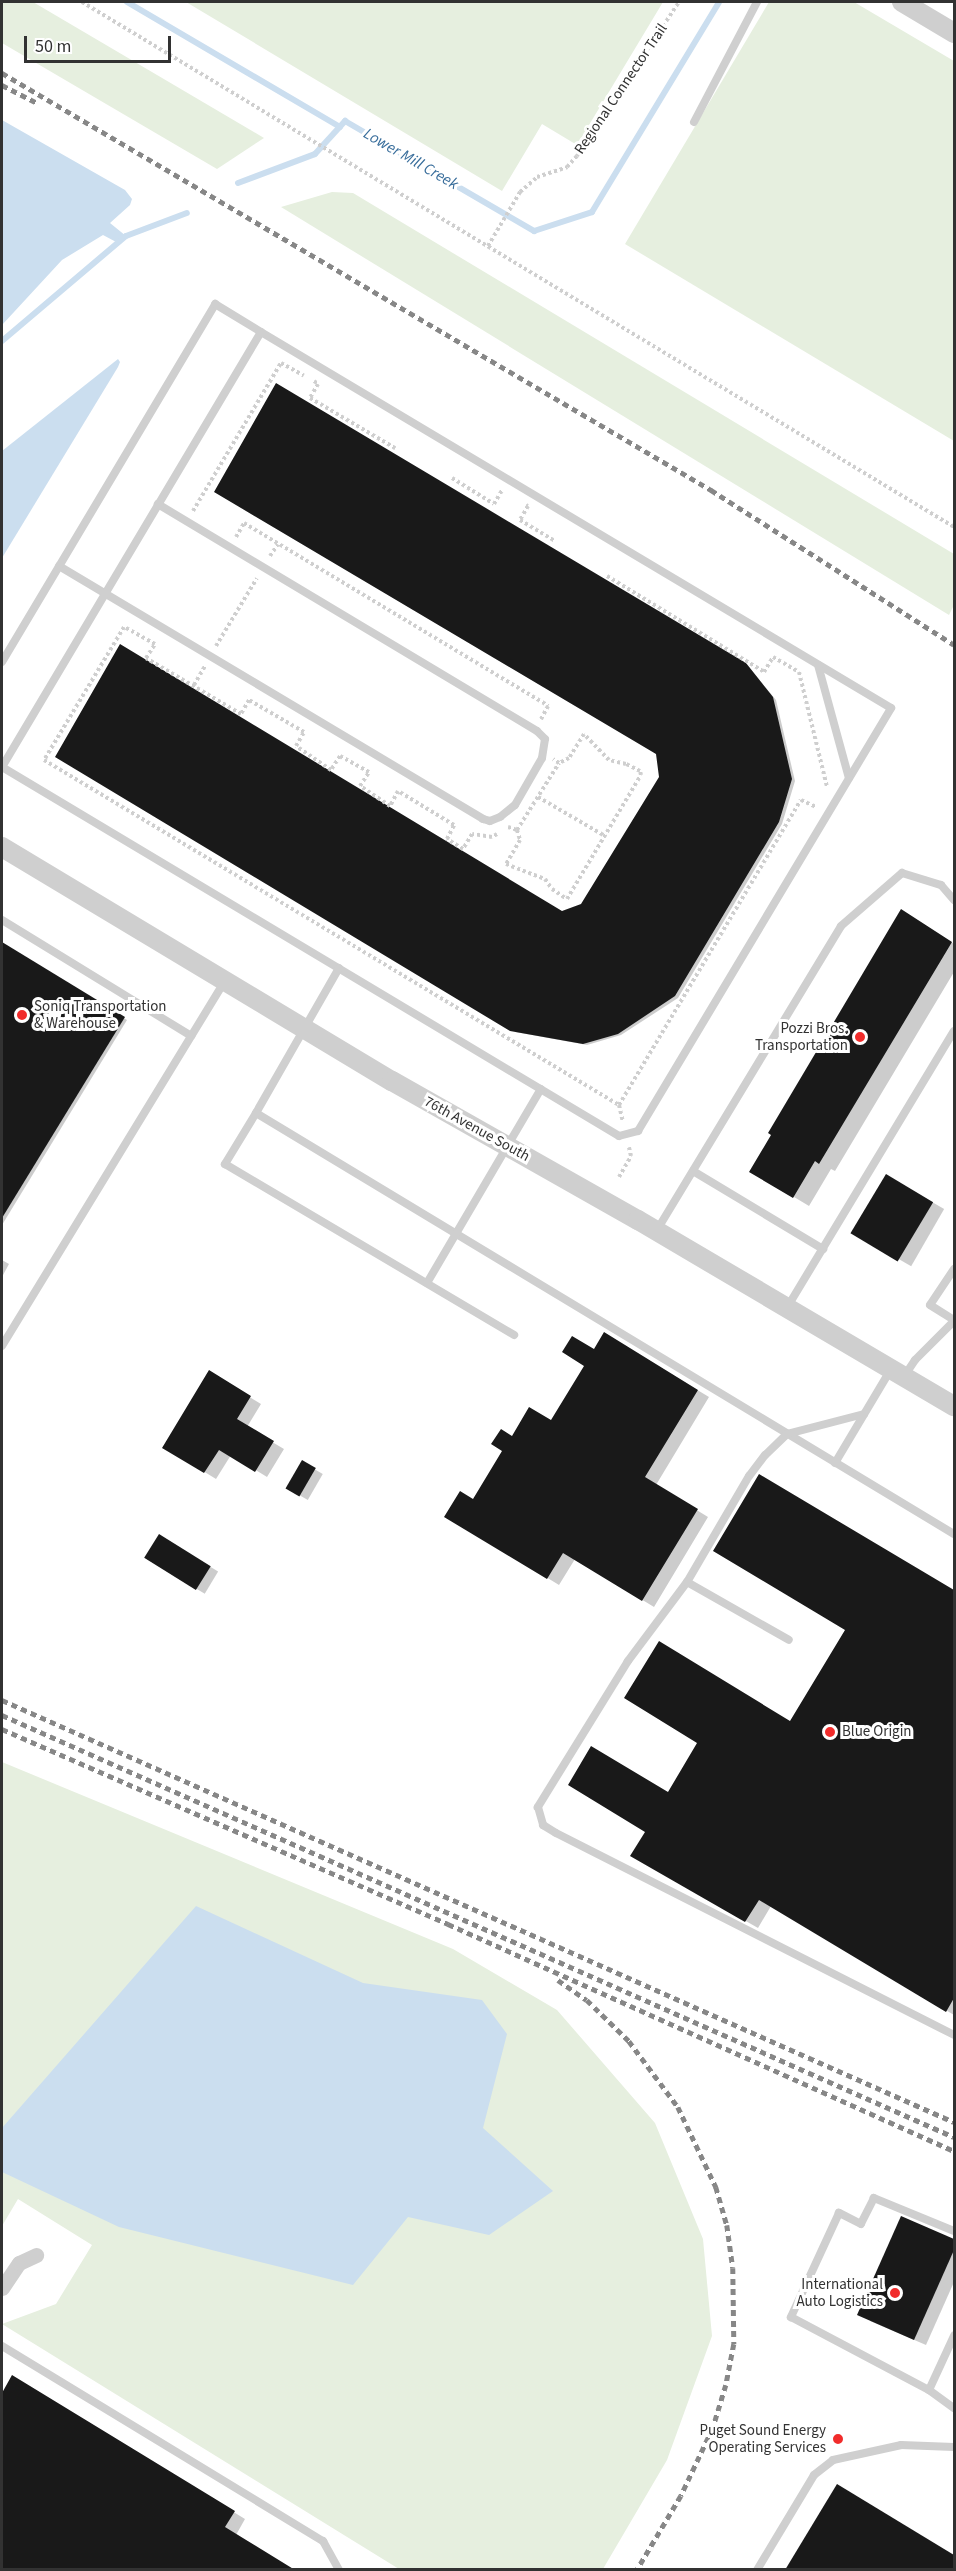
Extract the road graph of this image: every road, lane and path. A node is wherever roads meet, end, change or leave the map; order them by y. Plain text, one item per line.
1 (82, 2) edge
2 (679, 2) edge
3 (757, 2) edge
4 (902, 2) edge
5 (954, 33) edge
6 (694, 122) dead end
7 (488, 246) junction
8 (261, 332) junction
9 (395, 448) dead end
10 (452, 478) dead end
11 (511, 495) dead end
12 (520, 501) dead end
13 (158, 504) junction
14 (202, 516) dead end
15 (954, 527) edge
16 (227, 532) dead end
17 (555, 541) dead end
18 (278, 544) junction
19 (59, 566) junction
20 (264, 567) junction
21 (607, 576) dead end
22 (105, 593) junction
23 (210, 656) junction
24 (2, 662) edge
25 (818, 665) junction
26 (193, 685) junction
27 (546, 727) dead end
28 (553, 753) dead end
29 (559, 763) junction
30 (849, 778) junction
31 (824, 792) dead end
32 (538, 797) junction
33 (820, 800) dead end
34 (517, 830) junction
35 (605, 836) junction
36 (2, 847) edge
37 (954, 900) edge
38 (2, 920) edge
39 (339, 969) junction
40 (225, 981) junction
41 (304, 1028) junction
42 (954, 1031) edge
43 (191, 1036) junction
44 (541, 1089) junction
45 (256, 1113) junction
46 (507, 1146) junction
47 (693, 1171) junction
48 (657, 1231) junction
49 (457, 1235) junction
50 (823, 1249) junction
51 (954, 1269) edge
52 (427, 1284) junction
53 (787, 1307) junction
54 (954, 1321) edge
55 (514, 1335) dead end
56 (2, 1346) edge
57 (898, 1371) junction
58 (954, 1406) edge
59 (864, 1414) junction
60 (787, 1434) junction
61 (835, 1463) junction
62 (954, 1534) edge
63 (687, 1582) junction
64 (789, 1640) dead end
65 (954, 2035) edge
66 (954, 2231) edge
67 (36, 2255) dead end
68 (2, 2288) edge
69 (954, 2336) edge
70 (2, 2346) edge
71 (929, 2390) junction
72 (954, 2408) edge
73 (954, 2446) edge
74 (339, 2570) edge
75 (757, 2570) edge

1 - 7 path
2 - 7 path, Regional Connector Trail
3 - 6 lane
4 - 5 street
7 - 15 path
8 - 13 lane
8 - 19 lane
8 - 25 lane
9 - 14 path
10 - 11 path
12 - 17 path
13 - 20 lane
13 - 22 lane
16 - 18 path
18 - 20 path
18 - 27 path
19 - 22 lane
19 - 24 lane
20 - 23 path
20 - 23 lane
21 - 31 path
22 - 23 lane
22 - 39 lane
23 - 26 path
25 - 30 lane
25 - 30 lane
26 - 33 path
26 - 34 path
28 - 29 path
29 - 32 path
29 - 35 path
30 - 44 lane
32 - 34 path
32 - 35 path
34 - 35 path
36 - 40 street, 76th Avenue South
37 - 47 lane
38 - 43 lane
39 - 41 lane
39 - 44 lane
40 - 41 street, 76th Avenue South
40 - 43 lane
41 - 45 lane
41 - 46 street, 76th Avenue South
42 - 50 lane
43 - 56 lane
44 - 46 lane
45 - 49 lane
45 - 52 lane
46 - 48 street, 76th Avenue South
46 - 49 lane
47 - 48 lane
47 - 50 lane
48 - 53 street, 76th Avenue South
49 - 52 lane
49 - 60 lane
50 - 53 lane
51 - 54 lane
52 - 55 lane
53 - 57 street, 76th Avenue South
54 - 57 lane
57 - 58 street, 76th Avenue South
57 - 59 lane
59 - 60 lane
59 - 61 lane
60 - 61 lane
60 - 63 lane
61 - 62 lane
63 - 64 lane
63 - 65 lane
66 - 71 lane
67 - 68 street
69 - 71 lane
70 - 74 lane
71 - 72 lane
73 - 75 lane

